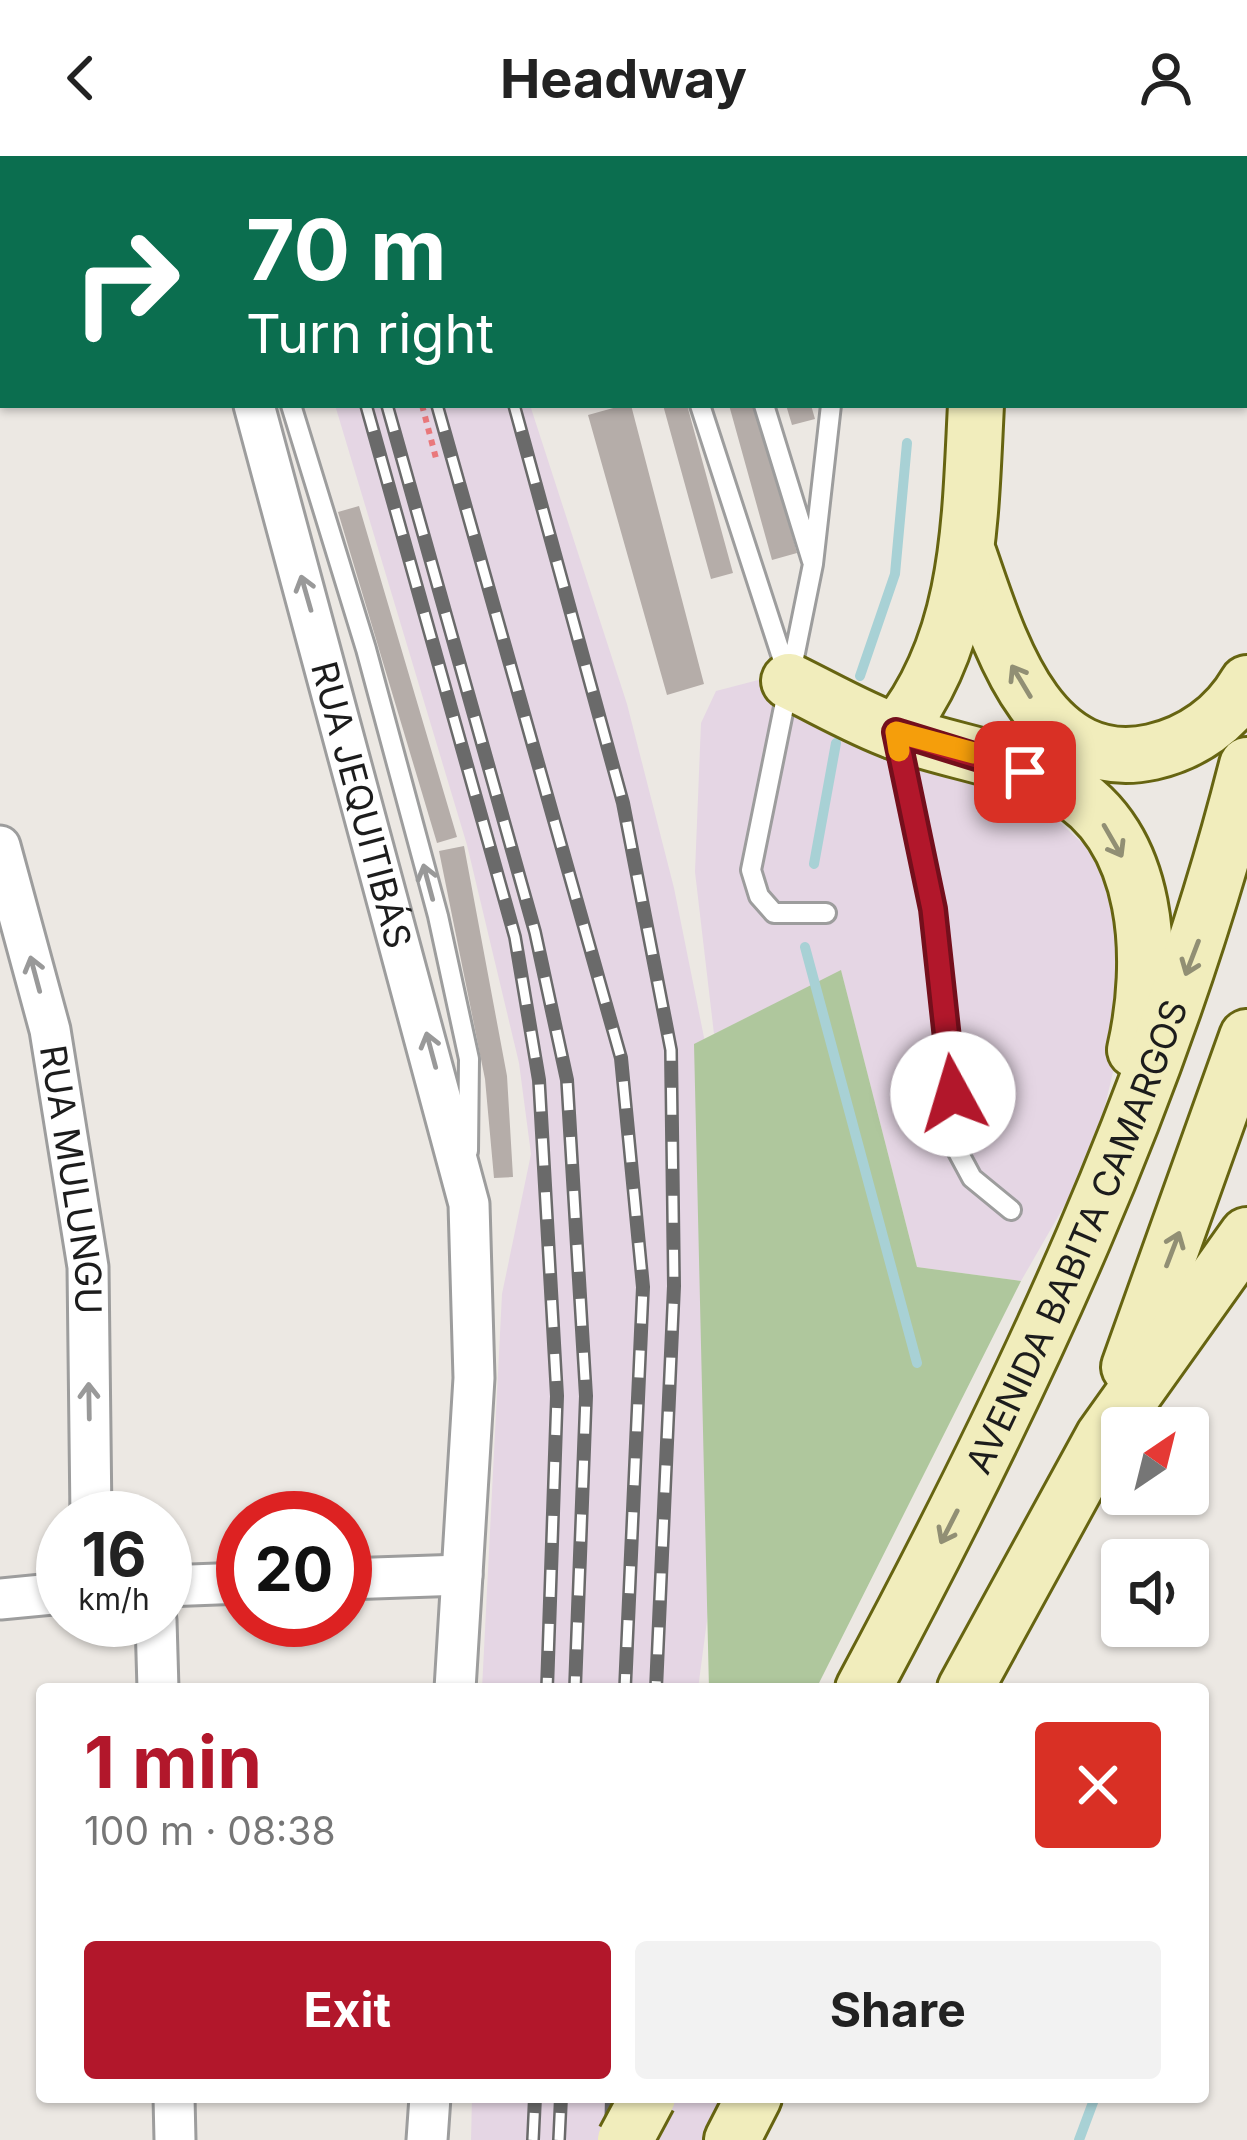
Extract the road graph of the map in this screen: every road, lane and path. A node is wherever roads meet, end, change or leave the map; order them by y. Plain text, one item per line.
1 (255, 408) edge
2 (292, 408) edge
3 (423, 408) edge
4 (701, 408) edge
5 (765, 408) edge
6 (827, 408) edge
7 (976, 408) edge
8 (437, 462) dead end
9 (969, 555) junction
10 (813, 564) junction
11 (789, 680) junction
12 (1247, 683) edge
13 (896, 732) junction
14 (1247, 765) edge
15 (0, 846) edge
16 (826, 913) dead end
17 (1247, 1037) edge
18 (1103, 1192) junction
19 (470, 1204) junction
20 (1011, 1210) dead end
21 (1247, 1234) edge
22 (1114, 1407) edge
23 (1124, 1407) edge
24 (1101, 1440) edge
25 (91, 1491) edge
26 (462, 1575) junction
27 (372, 1579) edge
28 (36, 1596) edge
29 (0, 1599) edge
30 (157, 1647) edge
31 (158, 1683) edge
32 (454, 1683) edge
33 (866, 1683) edge
34 (968, 1683) edge
35 (174, 2103) edge
36 (430, 2103) edge
37 (645, 2103) edge
38 (751, 2103) edge
39 (175, 2140) edge
40 (427, 2140) edge
41 (626, 2140) edge
42 (732, 2140) edge

19 -> 1 street, RUA JEQUITIBÁS
19 -> 2 lane, RUA JEQUITIBÁS
3 - 8 path
4 - 11 lane
5 - 10 lane
6 - 10 lane
7 - 9 main road
12 -> 9 main road
9 - 13 main road
10 - 11 lane
11 - 13 main road
11 - 16 lane
13 -> 18 main road
13 - 20 lane
14 -> 18 main road, AVENIDA BABITA CAMARGOS
25 -> 15 street, RUA MULUNGU
22 -> 17 main road
18 -> 33 main road, AVENIDA BABITA CAMARGOS
19 - 26 street, RUA JEQUITIBÁS
21 - 23 main road
24 - 34 main road
26 - 27 street
26 - 32 street, RUA JEQUITIBÁS
28 - 29 street
30 - 31 street
35 - 39 street
36 - 40 street
37 - 41 main road, bridge
38 - 42 main road

